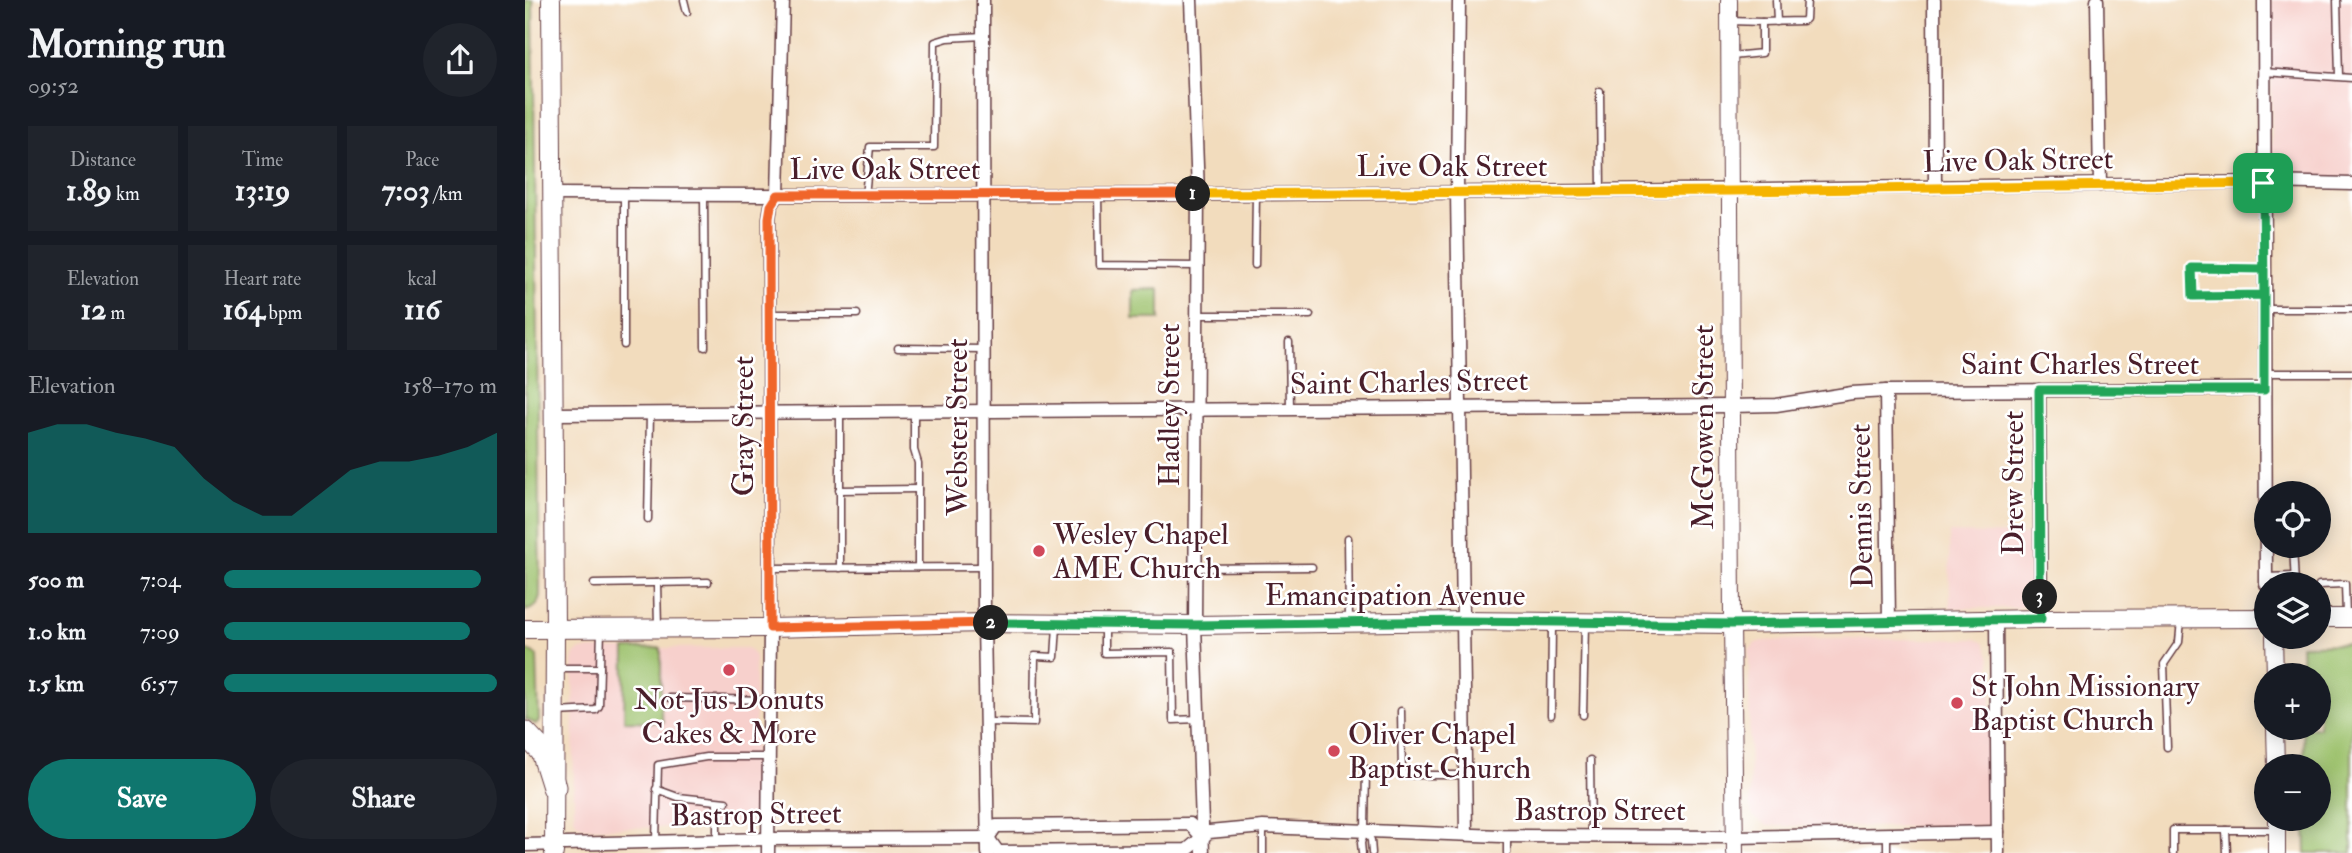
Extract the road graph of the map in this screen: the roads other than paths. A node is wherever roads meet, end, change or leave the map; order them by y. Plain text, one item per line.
1 (551, 0) edge
2 (684, 0) edge
3 (783, 0) edge
4 (983, 0) edge
5 (1191, 0) edge
6 (1459, 0) edge
7 (1729, 0) edge
8 (1776, 0) edge
9 (1807, 0) edge
10 (1934, 0) edge
11 (2097, 0) edge
12 (2264, 0) edge
13 (2337, 0) edge
14 (687, 12) dead end
15 (1729, 21) junction
16 (1762, 22) junction
17 (1777, 22) junction
18 (983, 36) junction
19 (1730, 56) junction
20 (2264, 72) junction
21 (2339, 76) junction
22 (2352, 78) edge
23 (1600, 91) dead end
24 (2263, 183) junction
25 (2352, 184) edge
26 (2100, 185) junction
27 (1935, 187) junction
28 (1601, 191) junction
29 (1731, 191) junction
30 (1457, 192) junction
31 (1256, 193) junction
32 (551, 194) junction
33 (1198, 194) junction
34 (624, 195) junction
35 (704, 195) junction
36 (778, 195) junction
37 (865, 195) junction
38 (1098, 195) junction
39 (982, 196) junction
40 (1255, 265) dead end
41 (1197, 266) junction
42 (2264, 269) junction
43 (2264, 295) junction
44 (2264, 309) junction
45 (2352, 309) edge
46 (769, 314) junction
47 (857, 314) dead end
48 (1310, 315) dead end
49 (1196, 316) junction
50 (1289, 342) dead end
51 (624, 345) dead end
52 (705, 348) dead end
53 (898, 348) dead end
54 (983, 349) junction
55 (2264, 373) junction
56 (2352, 373) edge
57 (2039, 390) junction
58 (2264, 390) junction
59 (1886, 391) junction
60 (1731, 406) junction
61 (1460, 407) junction
62 (1290, 409) junction
63 (983, 410) junction
64 (914, 411) junction
65 (1195, 411) junction
66 (768, 412) junction
67 (840, 412) junction
68 (650, 413) junction
69 (553, 414) junction
70 (2265, 481) edge
71 (918, 489) junction
72 (839, 490) junction
73 (648, 519) dead end
74 (1348, 538) dead end
75 (1312, 566) dead end
76 (918, 567) junction
77 (983, 567) junction
78 (770, 568) junction
79 (840, 568) junction
80 (1195, 568) junction
81 (708, 582) dead end
82 (657, 583) junction
83 (594, 584) dead end
84 (2331, 585) edge
85 (2181, 618) junction
86 (2254, 618) edge
87 (2331, 618) edge
88 (2349, 618) edge
89 (1996, 619) junction
90 (2041, 619) junction
91 (1889, 620) junction
92 (1463, 621) junction
93 (1349, 622) junction
94 (1552, 622) junction
95 (1585, 622) junction
96 (984, 623) junction
97 (1057, 624) junction
98 (1104, 624) junction
99 (1732, 624) junction
100 (1195, 625) junction
101 (770, 628) junction
102 (525, 629) edge
103 (555, 629) junction
104 (601, 629) junction
105 (658, 629) junction
106 (555, 668) junction
107 (600, 668) junction
108 (670, 698) dead end
109 (769, 700) junction
110 (1401, 711) dead end
111 (554, 712) junction
112 (1551, 715) dead end
113 (1583, 715) dead end
114 (1199, 719) junction
115 (984, 722) junction
116 (525, 733) edge
117 (2167, 747) dead end
118 (768, 757) junction
119 (1590, 760) dead end
120 (1366, 769) dead end
121 (1465, 775) junction
122 (554, 787) junction
123 (656, 789) junction
124 (717, 802) junction
125 (726, 802) dead end
126 (1263, 827) junction
127 (2254, 827) edge
128 (1365, 830) junction
129 (2226, 830) junction
130 (2277, 831) edge
131 (1999, 832) junction
132 (1466, 833) junction
133 (1887, 834) junction
134 (1507, 835) junction
135 (1591, 836) junction
136 (988, 838) junction
137 (1203, 838) junction
138 (767, 839) junction
139 (717, 840) junction
140 (656, 841) junction
141 (525, 845) edge
142 (1735, 845) edge
143 (554, 849) edge
144 (768, 853) edge
145 (988, 853) edge
146 (1203, 853) edge
147 (1263, 853) edge
148 (1361, 853) edge
149 (1372, 853) edge
150 (1507, 853) edge
151 (1887, 853) edge
152 (1999, 853) edge
153 (2173, 853) edge
154 (2227, 853) edge
155 (2277, 853) edge

1 - 32 main road
2 - 14 lane
3 - 36 street, Gray Street
4 - 18 street, Webster Street
5 - 33 street, Hadley Street
6 - 30 street
7 - 15 street, McGowen Street
8 - 17 lane
9 - 17 lane
10 - 27 street
11 - 26 street
12 - 20 street
13 - 21 lane
15 - 16 lane
15 - 19 street, McGowen Street
16 - 17 lane
16 - 19 lane
18 - 37 lane
18 - 39 street, Webster Street
19 - 29 street, McGowen Street
20 - 21 lane
20 - 24 street
21 - 22 lane
23 - 28 lane
24 - 25 street, Live Oak Street
24 - 26 street, Live Oak Street
24 - 42 street
26 - 27 street, Live Oak Street
27 - 29 street, Live Oak Street
28 - 29 street, Live Oak Street
28 - 30 street, Live Oak Street
29 - 60 street, McGowen Street
30 - 31 street, Live Oak Street
30 - 61 street
31 - 33 street, Live Oak Street
31 - 40 lane
32 - 34 street, Live Oak Street
32 - 69 main road
33 - 38 street, Live Oak Street
33 - 41 street, Hadley Street
34 - 35 street, Live Oak Street
34 - 51 lane
35 - 36 street, Live Oak Street
35 - 52 lane
36 - 37 street, Live Oak Street
36 - 46 street, Gray Street
37 - 39 street, Live Oak Street
38 - 39 street, Live Oak Street
38 - 41 lane
39 - 54 street, Webster Street
41 - 49 street, Hadley Street
42 - 43 street
42 - 43 lane
43 - 44 street
44 - 45 lane
44 - 55 street
46 - 47 lane
46 - 66 street, Gray Street
48 - 49 lane
49 - 65 street, Hadley Street
50 - 62 lane
53 - 54 lane
54 - 63 street, Webster Street
55 - 56 lane
55 - 58 street
57 - 58 street, Saint Charles Street
57 - 59 street, Saint Charles Street
57 - 90 street, Drew Street
58 - 70 street
59 - 60 street, Saint Charles Street
59 - 91 street, Dennis Street
60 - 61 street, Saint Charles Street
60 - 99 street, McGowen Street
61 - 62 street, Saint Charles Street
61 - 92 street
62 - 65 street, Saint Charles Street
63 - 64 street, Saint Charles Street
63 - 65 street, Saint Charles Street
63 - 77 street, Webster Street
64 - 67 street, Saint Charles Street
64 - 71 lane
65 - 80 street, Hadley Street
66 - 67 street, Saint Charles Street
66 - 68 street, Saint Charles Street
66 - 78 street, Gray Street
67 - 72 lane
68 - 69 street, Saint Charles Street
68 - 73 lane
69 - 103 main road
71 - 72 lane
71 - 76 lane
72 - 79 lane
74 - 93 lane
75 - 80 lane
76 - 77 lane
76 - 79 lane
77 - 96 street, Webster Street
78 - 79 lane
78 - 101 street, Gray Street
80 - 100 street, Hadley Street
81 - 82 lane
82 - 83 lane
82 - 105 lane
84 - 88 lane
85 - 86 main road, Emancipation Avenue
85 - 90 main road, Emancipation Avenue
85 - 117 lane
87 - 88 main road
89 - 90 main road, Emancipation Avenue
89 - 91 main road, Emancipation Avenue
89 - 131 street
91 - 99 main road, Emancipation Avenue
92 - 93 main road, Emancipation Avenue
92 - 94 main road, Emancipation Avenue
92 - 121 street
93 - 100 main road, Emancipation Avenue
94 - 95 main road, Emancipation Avenue
94 - 112 lane
95 - 99 main road, Emancipation Avenue
95 - 113 lane
96 - 97 main road, Emancipation Avenue
96 - 101 main road, Emancipation Avenue
96 - 115 street, Webster Street
97 - 98 main road, Emancipation Avenue
97 - 115 lane
98 - 100 main road, Emancipation Avenue
98 - 114 lane
99 - 142 street, McGowen Street
100 - 114 street, Hadley Street
101 - 105 main road, Emancipation Avenue
101 - 109 street, Gray Street
102 - 103 main road, Emancipation Avenue
103 - 104 main road, Emancipation Avenue
103 - 106 main road
104 - 105 main road, Emancipation Avenue
104 - 107 lane
106 - 107 lane
106 - 111 main road
107 - 111 lane
108 - 109 lane
109 - 118 street, Gray Street
110 - 121 lane
111 - 122 main road
114 - 137 street, Hadley Street
115 - 136 street, Webster Street
116 - 122 highway
118 - 123 lane
118 - 138 street, Gray Street
119 - 135 lane
120 - 128 lane
121 - 132 street
122 - 143 main road
123 - 124 lane
123 - 140 lane
124 - 125 lane
124 - 139 lane
126 - 128 street, Bastrop Street
126 - 137 street, Bastrop Street
126 - 147 lane
127 - 129 lane
128 - 132 street, Bastrop Street
128 - 148 lane
128 - 149 lane
129 - 153 lane
129 - 154 lane
130 - 155 street
131 - 133 street, Bastrop Street
131 - 152 street
132 - 134 street, Bastrop Street
133 - 142 street, Bastrop Street
133 - 151 lane
134 - 135 street, Bastrop Street
134 - 150 lane
135 - 142 street, Bastrop Street
136 - 137 street, Bastrop Street
136 - 137 street, Bastrop Street
136 - 138 street, Bastrop Street
136 - 145 street, Webster Street
137 - 146 street, Hadley Street
138 - 139 street, Bastrop Street
138 - 144 street, Gray Street
139 - 140 street, Bastrop Street
140 - 143 street, Bastrop Street
141 - 143 street, Bastrop Street

